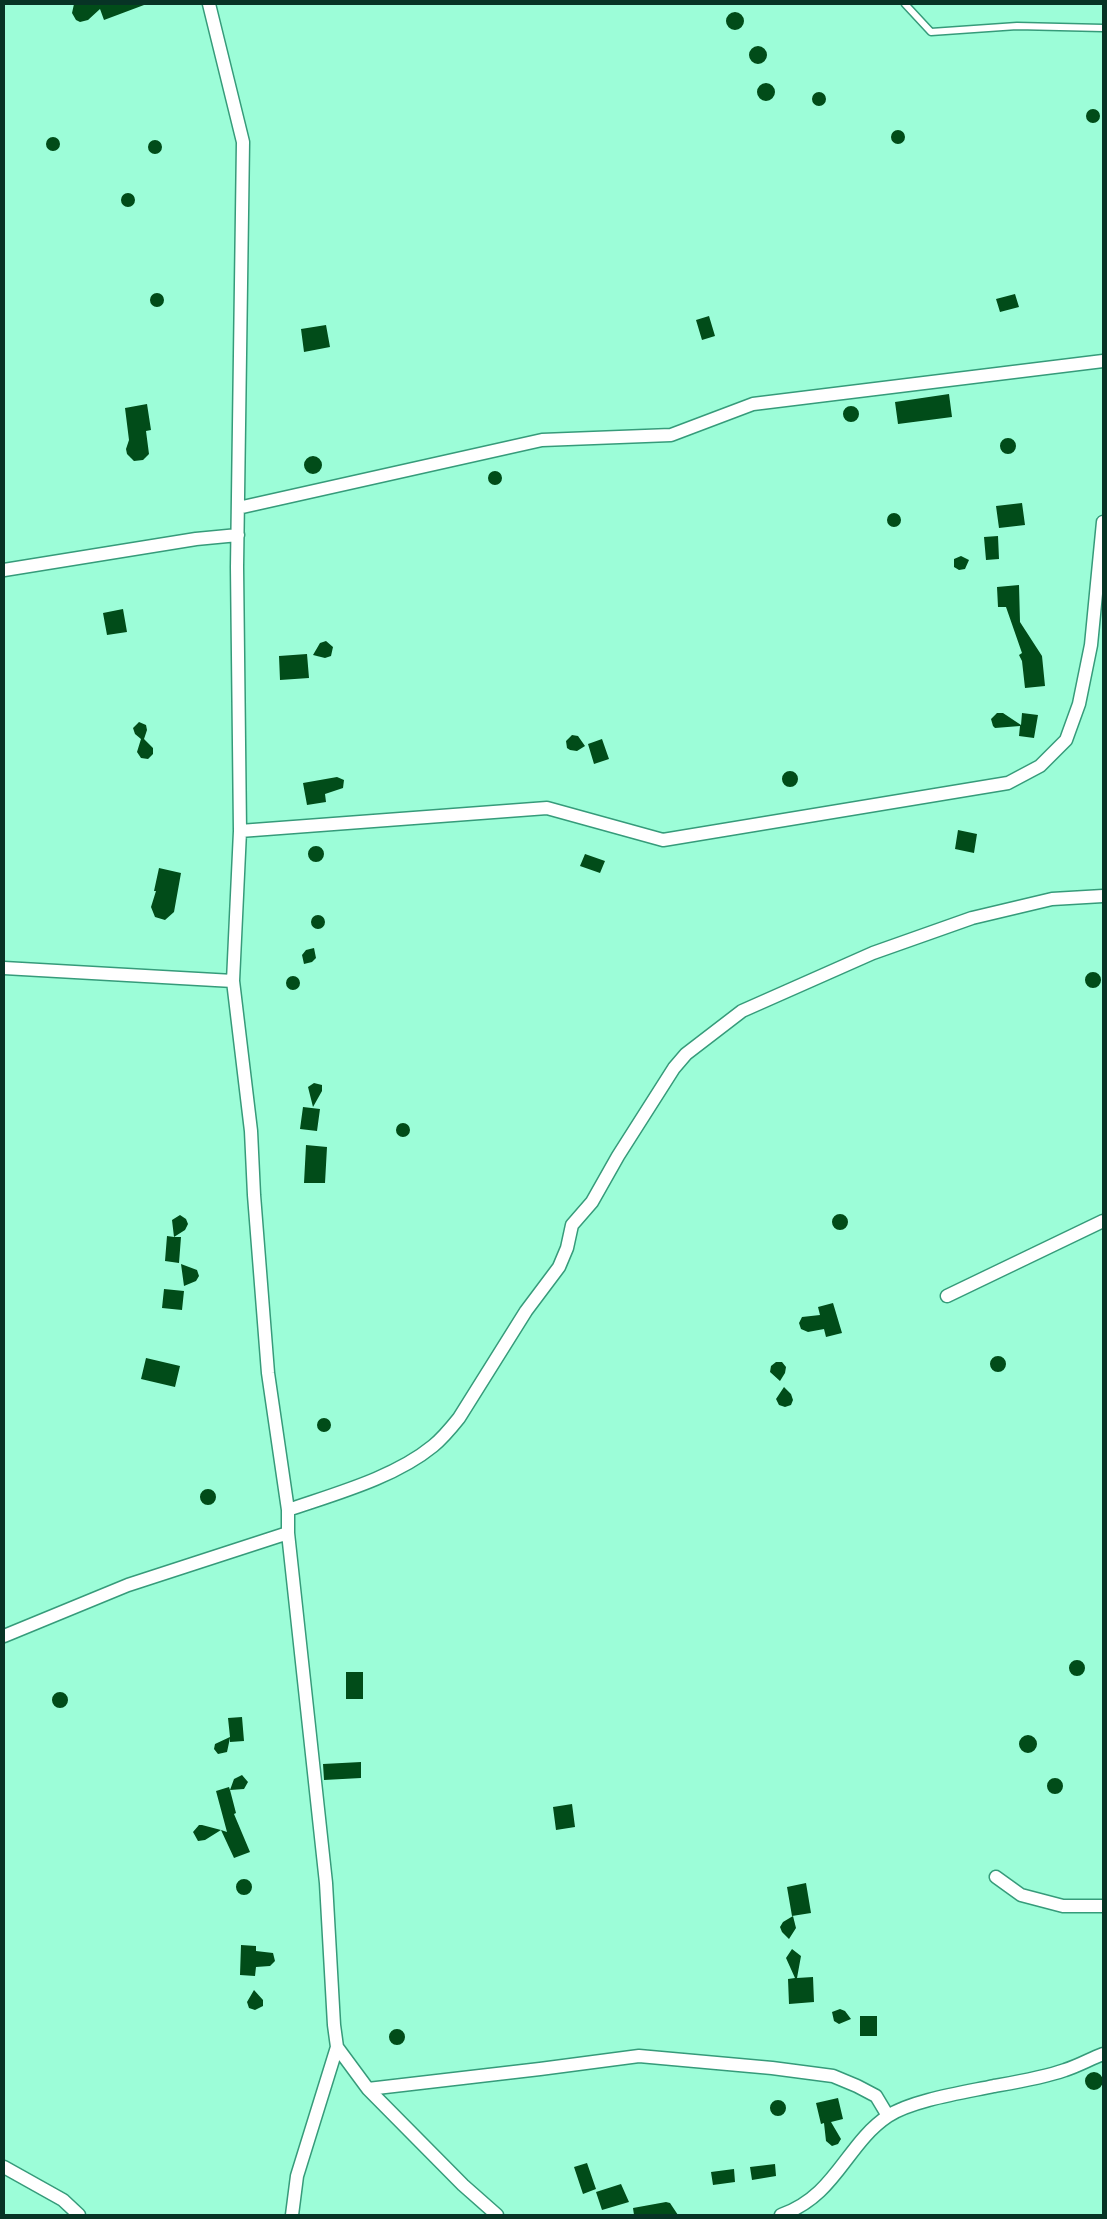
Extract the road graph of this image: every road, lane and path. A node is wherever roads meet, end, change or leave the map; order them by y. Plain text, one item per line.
1 (209, 4) edge
2 (905, 4) edge
3 (1103, 28) edge
4 (1103, 361) edge
5 (238, 508) junction
6 (1103, 522) edge
7 (238, 535) junction
8 (4, 570) edge
9 (240, 830) junction
10 (1103, 896) edge
11 (4, 968) edge
12 (233, 981) junction
13 (1103, 1221) edge
14 (947, 1296) dead end
15 (288, 1510) junction
16 (288, 1533) junction
17 (4, 1636) edge
18 (996, 1877) dead end
19 (1103, 1906) edge
20 (337, 2047) junction
21 (1103, 2057) edge
22 (368, 2089) junction
23 (888, 2116) junction
24 (4, 2167) edge
25 (79, 2215) edge
26 (292, 2215) edge
27 (497, 2215) edge
28 (781, 2215) edge

1 - 5 street
2 - 3 lane
4 - 5 street
5 - 7 street
6 - 9 street
7 - 8 street
7 - 9 street
9 - 12 street
10 - 15 street
11 - 12 street
12 - 15 street
13 - 14 street
15 - 16 street
16 - 17 street
16 - 20 street
18 - 19 street
20 - 22 street
20 - 26 street
21 - 23 street
22 - 23 street
22 - 27 street
23 - 28 street
24 - 25 street

